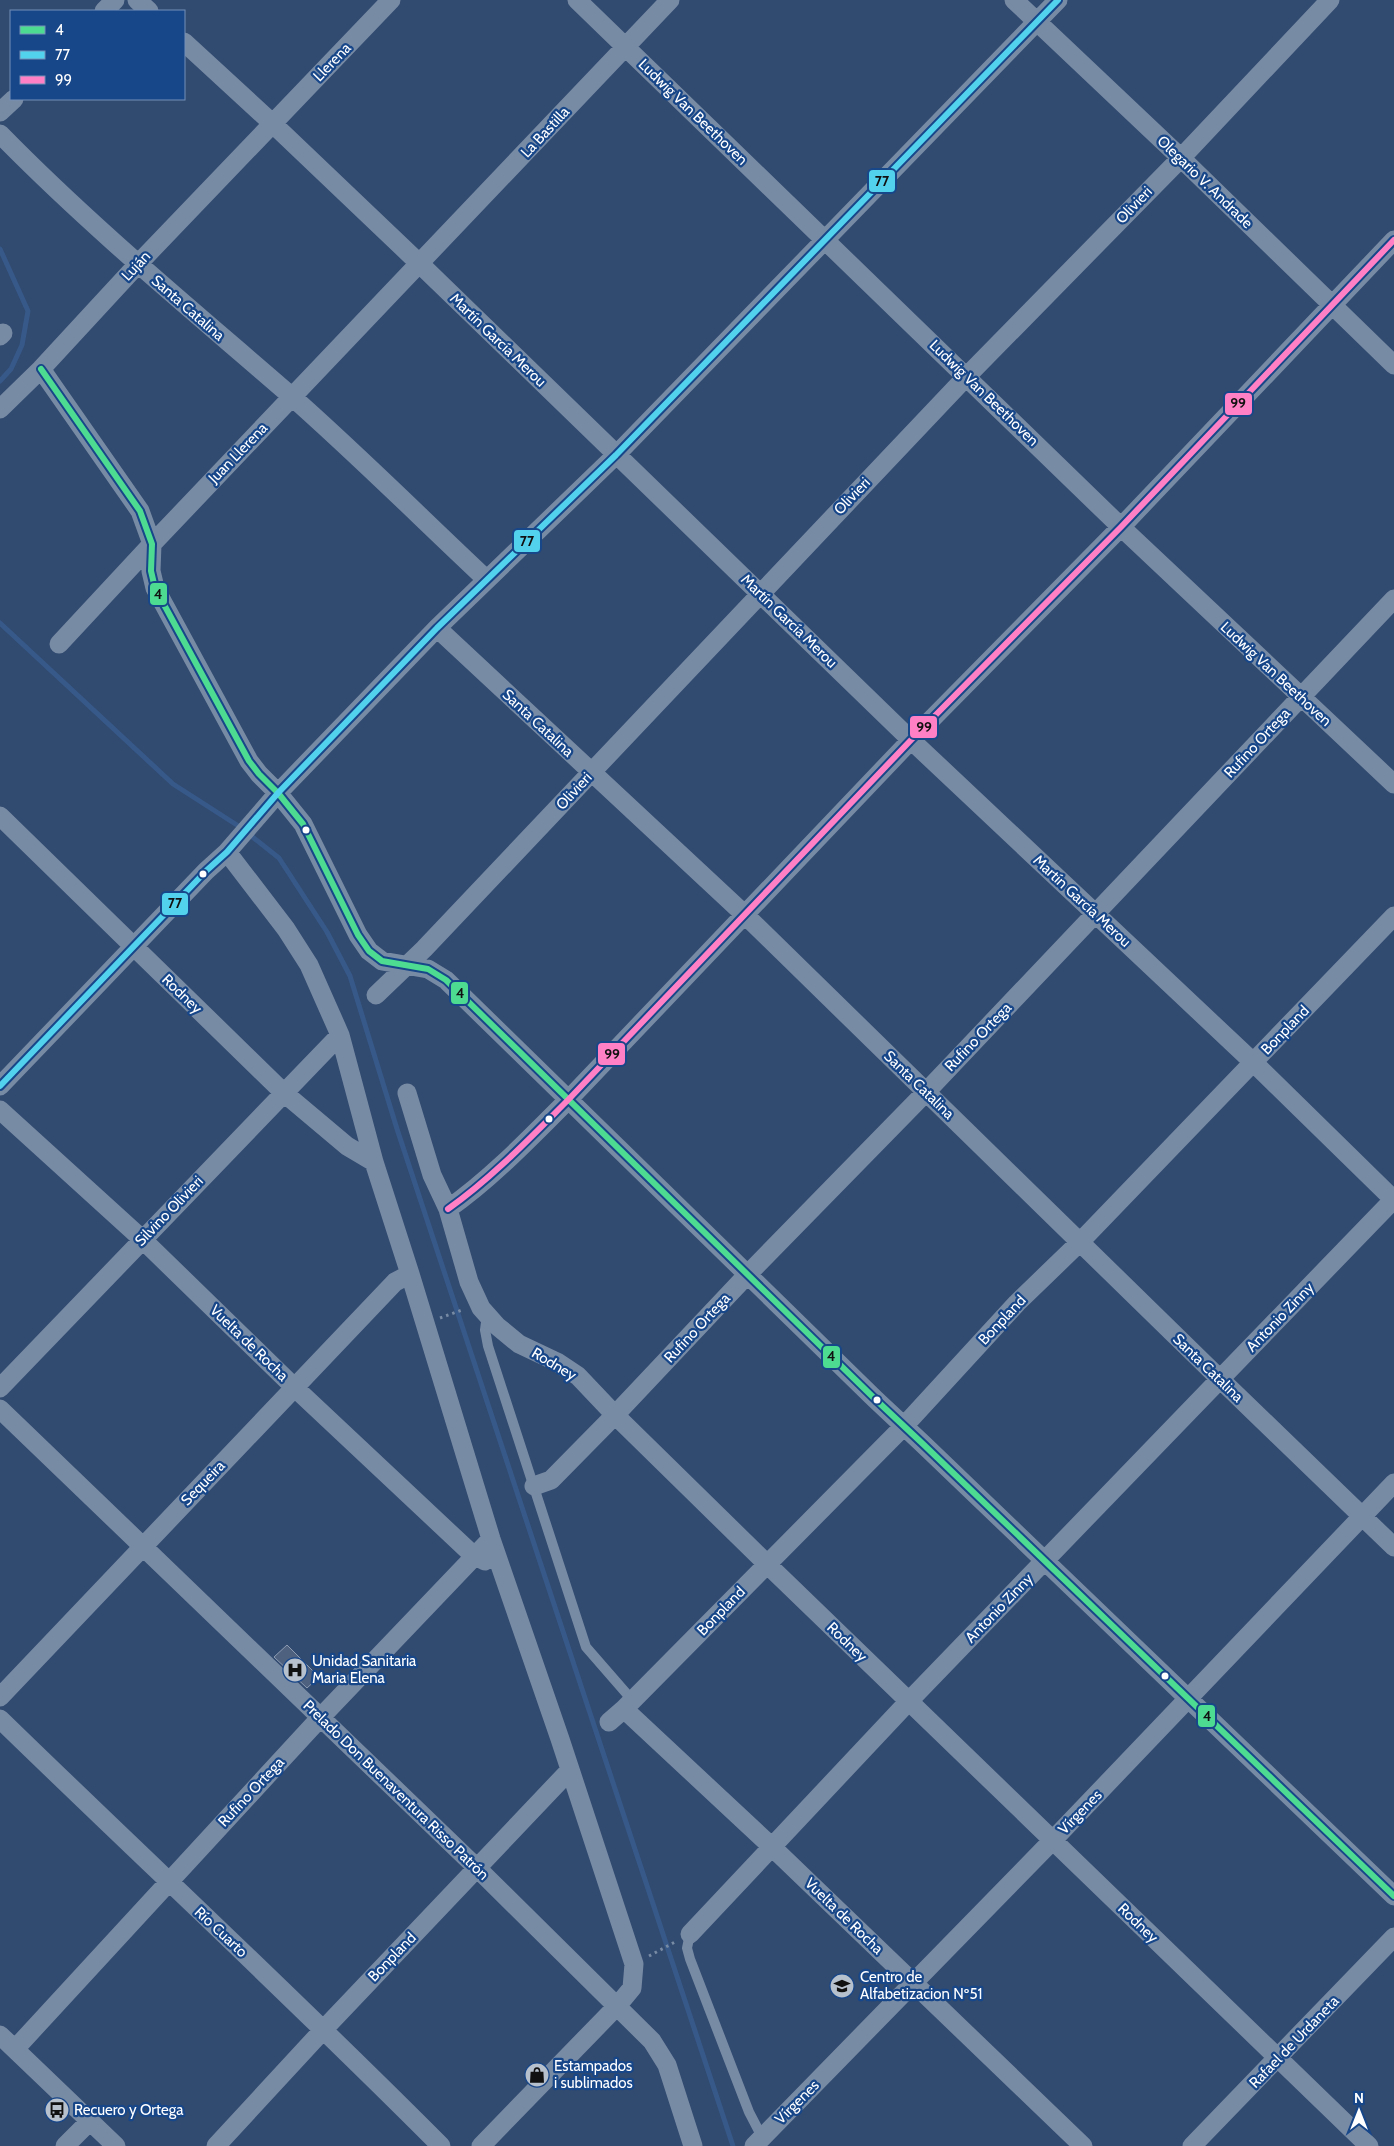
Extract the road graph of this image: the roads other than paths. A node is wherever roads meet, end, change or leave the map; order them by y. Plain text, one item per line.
1 (115, 0) edge
2 (137, 0) edge
3 (391, 0) edge
4 (577, 0) edge
5 (670, 0) edge
6 (1014, 0) edge
7 (1058, 0) edge
8 (1330, 0) edge
9 (105, 10) edge
10 (149, 10) edge
11 (1037, 22) junction
12 (185, 43) edge
13 (626, 47) junction
14 (13, 100) edge
15 (0, 112) edge
16 (272, 123) junction
17 (0, 134) edge
18 (1181, 158) junction
19 (826, 240) junction
20 (1394, 240) edge
21 (138, 264) junction
22 (420, 264) junction
23 (1330, 305) junction
24 (1394, 365) edge
25 (41, 369) junction
26 (967, 376) junction
27 (292, 397) junction
28 (0, 410) edge
29 (616, 455) junction
30 (1121, 527) junction
31 (152, 544) junction
32 (486, 579) junction
33 (760, 593) junction
34 (1394, 599) edge
35 (437, 628) junction
36 (59, 644) dead end
37 (1300, 697) junction
38 (911, 740) junction
39 (591, 772) junction
40 (1394, 784) edge
41 (278, 793) junction
42 (0, 816) edge
43 (227, 852) junction
44 (744, 914) junction
45 (1095, 914) junction
46 (1394, 916) edge
47 (134, 947) junction
48 (407, 965) junction
49 (376, 995) dead end
50 (340, 1036) junction
51 (1254, 1063) junction
52 (0, 1086) edge
53 (926, 1092) junction
54 (284, 1093) junction
55 (407, 1093) dead end
56 (569, 1099) junction
57 (0, 1110) edge
58 (374, 1162) junction
59 (1394, 1199) edge
60 (448, 1209) junction
61 (142, 1239) junction
62 (1080, 1242) junction
63 (410, 1274) junction
64 (748, 1274) junction
65 (487, 1315) junction
66 (1220, 1379) junction
67 (294, 1387) junction
68 (0, 1388) edge
69 (0, 1409) edge
70 (615, 1415) junction
71 (904, 1426) junction
72 (1394, 1483) edge
73 (534, 1486) junction
74 (1362, 1517) junction
75 (491, 1539) junction
76 (143, 1545) junction
77 (1394, 1547) edge
78 (473, 1556) junction
79 (1045, 1562) junction
80 (767, 1564) junction
81 (501, 1570) junction
82 (0, 1696) edge
83 (1188, 1698) junction
84 (909, 1702) junction
85 (628, 1705) junction
86 (320, 1718) junction
87 (0, 1719) edge
88 (609, 1722) dead end
89 (570, 1770) junction
90 (1052, 1841) junction
91 (772, 1847) junction
92 (478, 1868) junction
93 (168, 1883) junction
94 (1394, 1896) edge
95 (690, 1934) joint
96 (1394, 1937) edge
97 (914, 1984) junction
98 (618, 2005) junction
99 (324, 2029) junction
100 (0, 2035) edge
101 (15, 2049) junction
102 (1278, 2058) junction
103 (90, 2121) junction
104 (762, 2143) edge
105 (65, 2146) edge
106 (116, 2146) edge
107 (216, 2146) edge
108 (441, 2146) edge
109 (481, 2146) edge
110 (693, 2146) edge
111 (1083, 2146) edge
112 (1192, 2146) edge
113 (1368, 2146) edge

1 - 9 street
2 - 10 street
3 - 16 street, Llerena
4 - 13 street, Ludwig Van Beethoven
5 - 13 street, La Bastilla
6 - 11 street, Olegario V. Andrade
7 - 11 street
8 - 18 street, Olivieri
11 - 18 street, Olegario V. Andrade
11 - 19 street
12 - 16 street, Martín García Merou
13 - 19 street, Ludwig Van Beethoven
13 - 22 street, La Bastilla
14 - 15 street
16 - 21 street, Luján
16 - 22 street, Martín García Merou
17 - 21 street, Santa Catalina
18 - 23 street, Olegario V. Andrade
18 - 26 street, Olivieri
19 - 26 street, Ludwig Van Beethoven
19 - 29 street
20 - 23 street
21 - 25 street, Luján
21 - 27 street, Santa Catalina
22 - 27 street, Juan Llerena
22 - 29 street, Martín García Merou
23 - 24 street, Olegario V. Andrade
23 - 30 street
25 - 28 street, Luján
25 - 31 street
26 - 30 street, Ludwig Van Beethoven
26 - 33 street, Olivieri
27 - 31 street, Juan Llerena
27 - 32 street, Santa Catalina
29 - 32 street
29 - 33 street, Martín García Merou
30 - 37 street, Ludwig Van Beethoven
30 - 38 street
31 - 36 street, Juan Llerena
31 - 41 street
32 - 35 street
33 - 38 street, Martín García Merou
33 - 39 street, Olivieri
34 - 37 street, Rufino Ortega
35 - 39 street, Santa Catalina
35 - 41 street
37 - 40 street, Ludwig Van Beethoven
37 - 45 street, Rufino Ortega
38 - 44 street
38 - 45 street, Martín García Merou
39 - 44 street, Santa Catalina
39 - 48 street, Olivieri
41 - 43 street
41 - 48 street
42 - 47 street, Rodney
43 - 47 street
43 - 50 street
44 - 53 street, Santa Catalina
44 - 56 street
45 - 51 street, Martín García Merou
45 - 53 street, Rufino Ortega
46 - 51 street, Bonpland
47 - 52 street
47 - 54 street, Rodney
48 - 49 street, Olivieri
48 - 56 street
50 - 54 street, Silvino Olivieri
50 - 58 street
51 - 59 street, Martín García Merou
51 - 62 street, Bonpland
53 - 62 street, Santa Catalina
53 - 64 street, Rufino Ortega
54 - 58 street, Rodney
54 - 61 street, Silvino Olivieri
55 - 60 street, Rodney
56 - 60 street
56 - 64 street
57 - 61 street, Vuelta de Rocha
58 - 63 street
59 - 66 street, Antonio Zinny
60 - 65 street, Rodney
61 - 67 street, Vuelta de Rocha
61 - 68 street, Silvino Olivieri
62 - 66 street, Santa Catalina
62 - 71 street, Bonpland
63 - 67 street, Sequeira
63 - 75 street
64 - 70 street, Rufino Ortega
64 - 71 street
65 - 70 street, Rodney
65 - 73 lane
66 - 74 street, Santa Catalina
66 - 79 street, Antonio Zinny
67 - 76 street, Sequeira
67 - 78 street, Vuelta de Rocha
69 - 76 street, Prelado Don Buenaventura Risso Patrón
70 - 73 street, Rufino Ortega
70 - 80 street, Rodney
71 - 79 street
71 - 80 street, Bonpland
72 - 74 street, Vírgenes
73 - 85 lane
74 - 77 street, Santa Catalina
74 - 83 street, Vírgenes
75 - 78 street, Rufino Ortega
75 - 81 street
76 - 82 street, Sequeira
76 - 86 street, Prelado Don Buenaventura Risso Patrón
78 - 81 street, Vuelta de Rocha
78 - 86 street, Rufino Ortega
79 - 83 street
79 - 84 street, Antonio Zinny
80 - 84 street, Rodney
80 - 85 street, Bonpland
81 - 89 street
83 - 90 street, Vírgenes
83 - 94 street
84 - 90 street, Rodney
84 - 91 street, Antonio Zinny
85 - 88 street, Bonpland
85 - 91 street, Vuelta de Rocha
86 - 92 street, Prelado Don Buenaventura Risso Patrón
86 - 93 street, Rufino Ortega
87 - 93 street, Río Cuarto
89 - 92 street, Bonpland
89 - 98 street
90 - 97 street, Vírgenes
90 - 102 street, Rodney
91 - 95 street, Antonio Zinny
91 - 97 street, Vuelta de Rocha
92 - 98 street, Prelado Don Buenaventura Risso Patrón
92 - 99 street, Bonpland
93 - 99 street, Río Cuarto
93 - 101 street, Rufino Ortega
95 - 104 lane
96 - 102 street, Rafael de Urdaneta
97 - 104 street, Vírgenes
97 - 111 street, Vuelta de Rocha
98 - 109 street
98 - 110 street, Prelado Don Buenaventura Risso Patrón
99 - 107 street, Bonpland
99 - 108 street, Río Cuarto
100 - 101 street
101 - 103 street
102 - 112 street, Rafael de Urdaneta
102 - 113 street, Rodney
103 - 105 street
103 - 106 street

